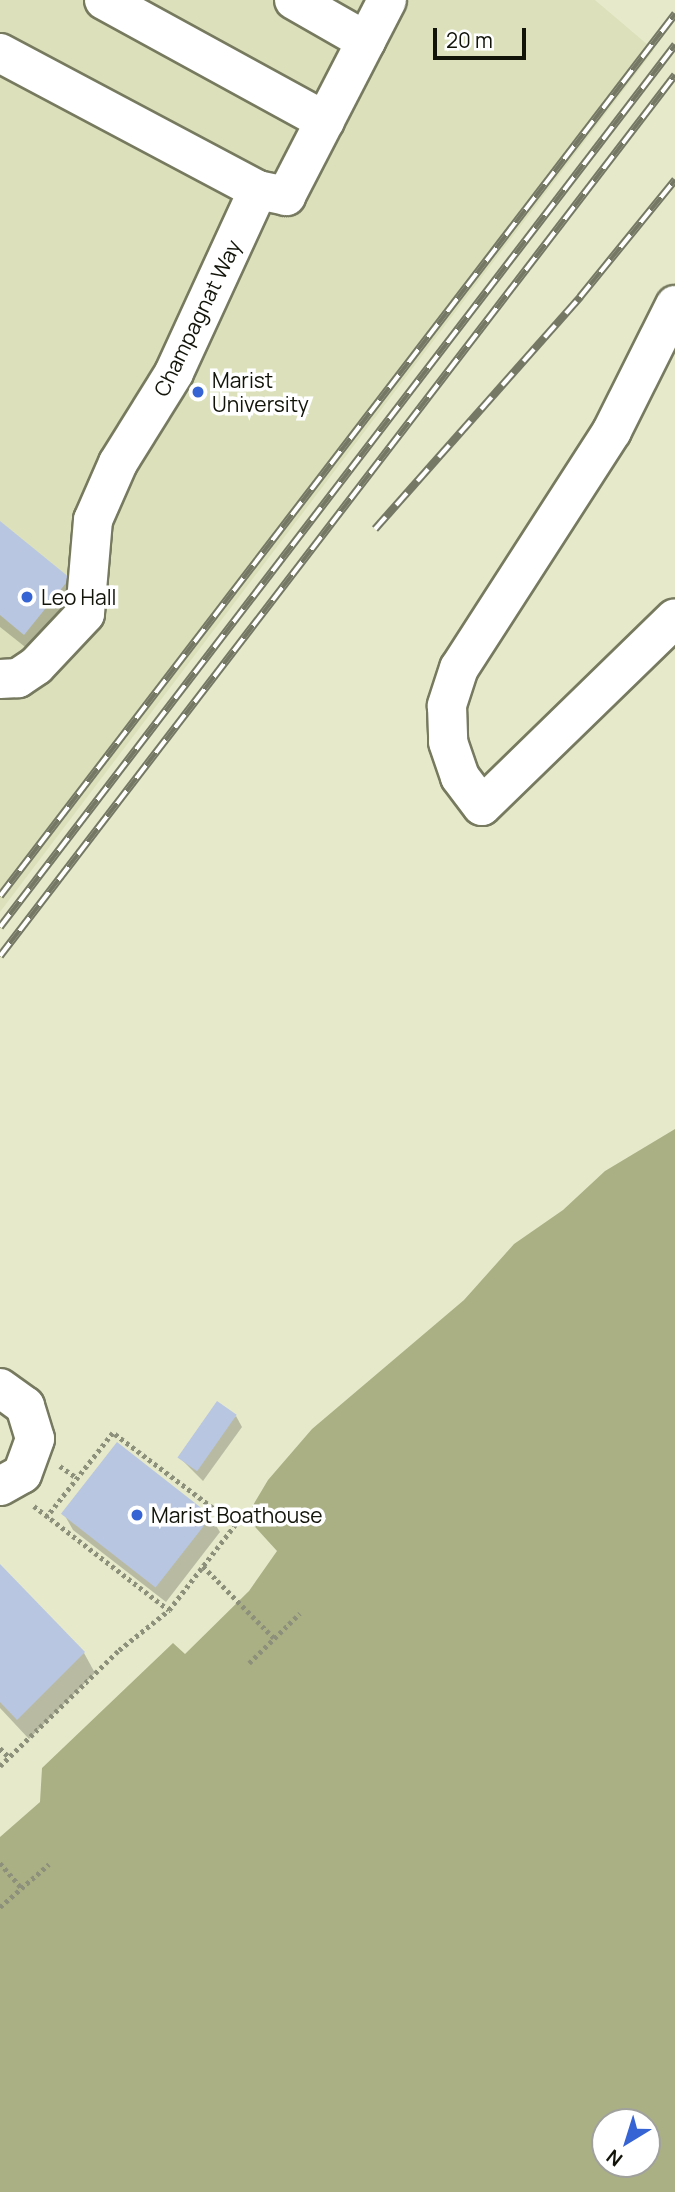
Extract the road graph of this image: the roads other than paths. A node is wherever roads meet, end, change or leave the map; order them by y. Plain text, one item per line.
1 (104, 0) edge
2 (294, 0) edge
3 (387, 0) edge
4 (366, 41) junction
5 (0, 53) edge
6 (325, 121) junction
7 (258, 190) junction
8 (675, 305) edge
9 (675, 618) edge
10 (0, 679) edge
11 (0, 1388) edge
12 (3, 1485) edge

1 - 6 lane
2 - 4 lane
3 - 4 lane
4 - 6 lane
5 - 7 lane
6 - 7 lane
7 - 10 lane, Champagnat Way
8 - 9 lane
11 - 12 lane

